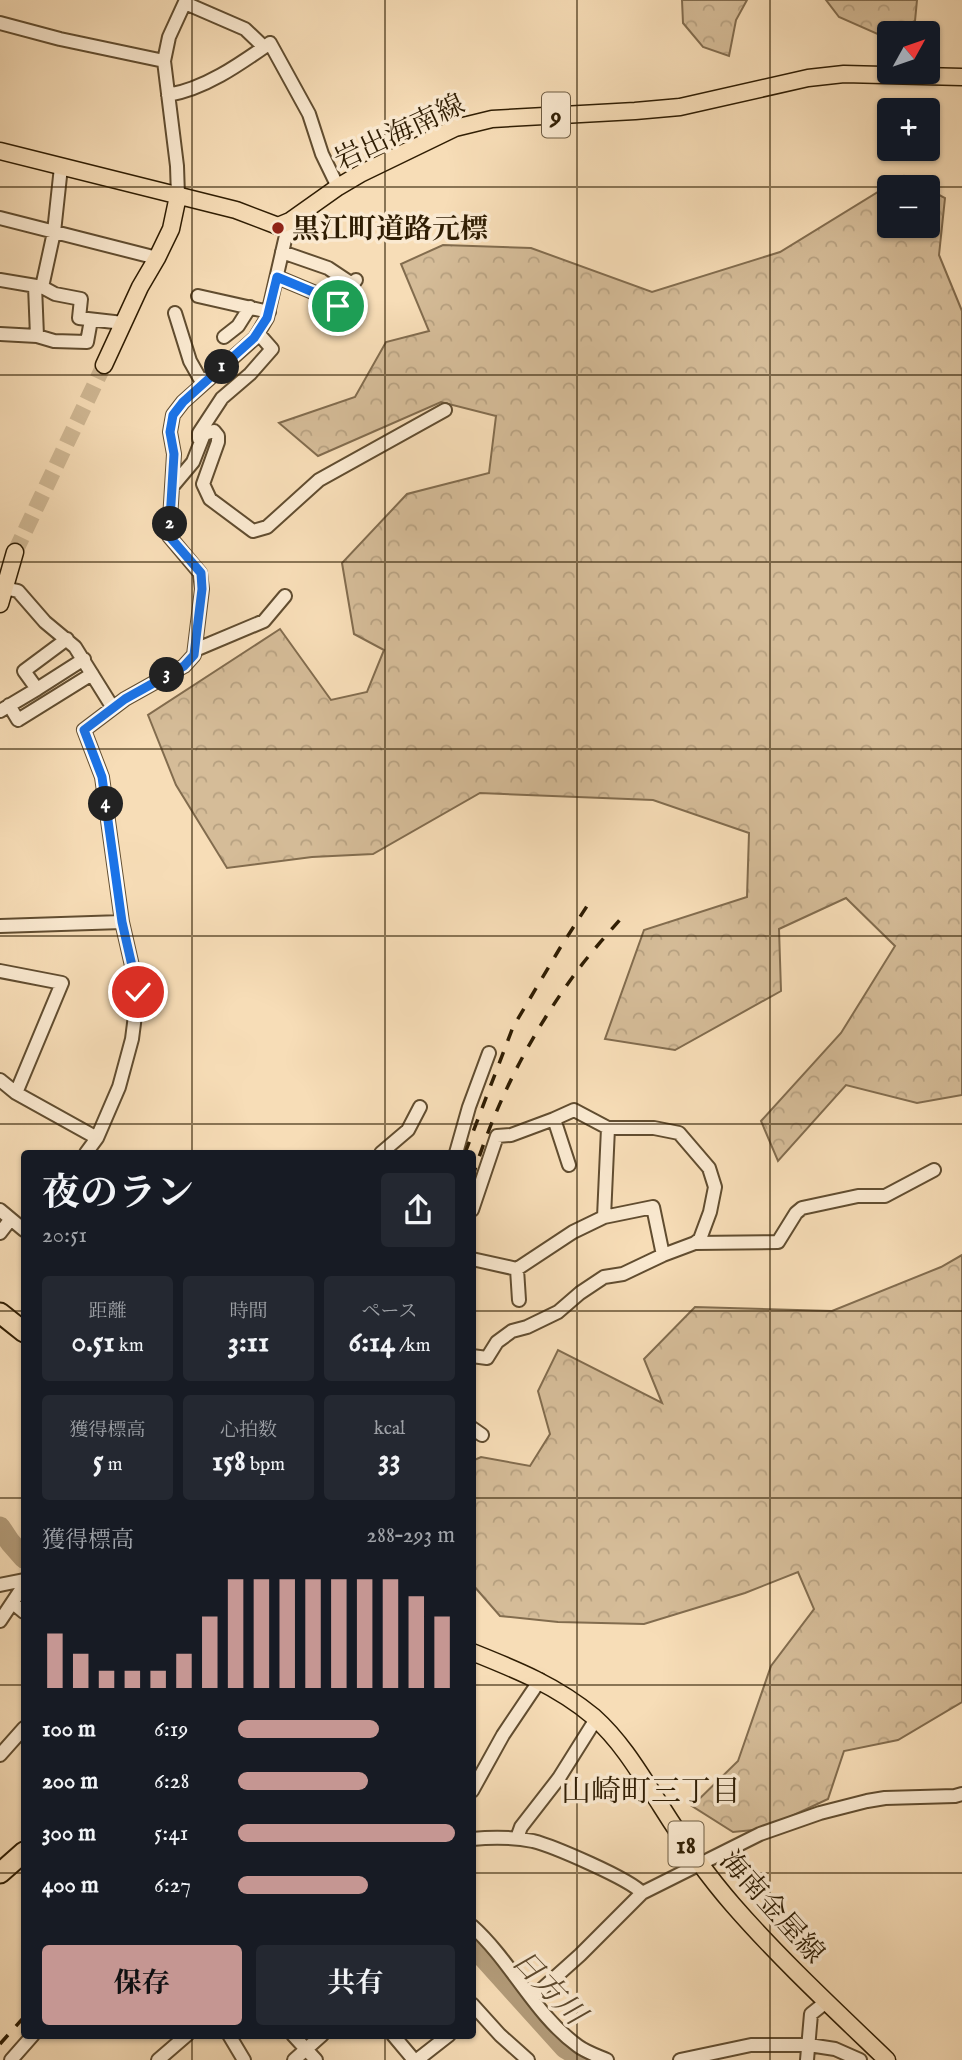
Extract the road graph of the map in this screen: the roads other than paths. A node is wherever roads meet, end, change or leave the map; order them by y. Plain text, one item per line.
1 (185, 2) edge
2 (0, 23) edge
3 (264, 47) junction
4 (164, 61) junction
5 (962, 77) edge
6 (168, 95) junction
7 (0, 151) edge
8 (61, 167) junction
9 (338, 187) junction
10 (178, 196) junction
11 (0, 218) edge
12 (284, 225) junction
13 (54, 232) junction
14 (282, 252) junction
15 (157, 258) junction
16 (277, 277) junction
17 (0, 280) edge
18 (38, 286) junction
19 (198, 296) dead end
20 (338, 306) junction
21 (250, 307) junction
22 (269, 312) junction
23 (352, 312) dead end
24 (175, 313) dead end
25 (91, 320) junction
26 (123, 323) junction
27 (258, 333) junction
28 (0, 334) edge
29 (37, 336) junction
30 (224, 337) dead end
31 (104, 365) tunnel mouth
32 (203, 384) junction
33 (445, 410) dead end
34 (199, 447) junction
35 (172, 487) junction
36 (15, 552) tunnel mouth
37 (2, 587) edge
38 (285, 596) dead end
39 (0, 604) edge
40 (67, 639) junction
41 (195, 650) junction
42 (84, 659) junction
43 (92, 674) junction
44 (37, 689) junction
45 (5, 708) edge
46 (113, 708) junction
47 (122, 922) junction
48 (0, 926) edge
49 (0, 971) edge
50 (489, 1053) dead end
51 (0, 1080) edge
52 (16, 1093) junction
53 (420, 1107) dead end
54 (555, 1119) junction
55 (608, 1128) junction
56 (97, 1138) junction
57 (88, 1150) edge
58 (385, 1150) edge
59 (457, 1150) edge
60 (569, 1166) dead end
61 (934, 1170) dead end
62 (476, 1199) edge
63 (0, 1210) edge
64 (604, 1217) junction
65 (10, 1220) junction
66 (21, 1228) edge
67 (0, 1233) edge
68 (695, 1243) junction
69 (663, 1255) junction
70 (476, 1260) edge
71 (517, 1269) junction
72 (519, 1300) dead end
73 (0, 1312) edge
74 (21, 1330) edge
75 (476, 1357) edge
76 (21, 1583) edge
77 (0, 1585) edge
78 (21, 1588) edge
79 (13, 1603) junction
80 (21, 1610) edge
81 (0, 1621) edge
82 (476, 1654) edge
83 (540, 1680) junction
84 (596, 1719) junction
85 (21, 1731) edge
86 (0, 1755) edge
87 (476, 1784) edge
88 (962, 1794) edge
89 (516, 1838) junction
90 (476, 1839) edge
91 (21, 1854) edge
92 (699, 1864) junction
93 (1, 1870) edge
94 (642, 1893) junction
95 (476, 1930) edge
96 (532, 1998) junction
97 (826, 2002) junction
98 (476, 2013) edge
99 (30, 2039) edge
100 (183, 2039) edge
101 (231, 2039) edge
102 (297, 2039) edge
103 (317, 2039) edge
104 (397, 2039) edge
105 (444, 2039) edge
106 (306, 2049) junction
107 (808, 2052) edge
108 (163, 2059) edge
109 (12, 2060) edge
110 (244, 2060) edge
111 (294, 2060) edge
112 (316, 2060) edge
113 (415, 2060) edge
114 (528, 2060) edge
115 (607, 2060) edge
116 (680, 2060) edge
117 (860, 2060) edge
118 (887, 2060) edge

1 - 3 street
1 - 4 street
2 - 4 street
3 - 6 street
3 - 9 street
4 - 6 street
5 - 9 main road, 岩出海南線 / 9
6 - 10 street
7 - 8 main road
8 - 10 main road
8 - 13 street
9 - 12 main road, 岩出海南線 / 9
10 - 12 main road
10 - 15 main road
11 - 13 street
12 - 14 street
13 - 15 street
13 - 18 street
14 - 16 street
14 - 20 street
15 - 26 main road
16 - 20 street
16 - 22 street
17 - 18 street
18 - 25 street
18 - 29 street
19 - 21 street
20 - 23 street
21 - 22 street
21 - 30 street
22 - 27 street
24 - 32 street
25 - 26 street
25 - 29 street
26 - 31 main road
27 - 32 street
27 - 34 street
28 - 29 street
32 - 35 street
33 - 34 street
34 - 35 street
35 - 41 street
36 - 37 main road
37 - 39 main road
37 - 40 street
38 - 41 street
40 - 42 street
40 - 44 street
41 - 46 street
42 - 43 street
42 - 44 street
43 - 45 street
43 - 46 street
44 - 45 street
46 - 47 street
47 - 48 street
47 - 56 street
49 - 52 street
50 - 59 street
51 - 52 street
52 - 56 street
53 - 58 street
54 - 55 street
54 - 60 street
54 - 62 street
55 - 64 street
55 - 68 street
56 - 57 street
61 - 68 street
63 - 65 street
64 - 69 street
64 - 71 street
65 - 66 street
65 - 67 street
68 - 69 street
69 - 75 street
70 - 71 street
71 - 72 street
73 - 74 highway
76 - 77 street
78 - 79 street
79 - 80 street
79 - 81 street
82 - 83 main road, 海南金屋線 / 18
83 - 84 main road, 海南金屋線 / 18
83 - 87 street
84 - 89 street
84 - 92 main road, 海南金屋線 / 18
85 - 86 street
88 - 92 street
89 - 90 street
89 - 94 street
91 - 93 highway
92 - 94 street
92 - 97 main road, 海南金屋線 / 18
94 - 96 street
95 - 96 street
96 - 115 street
97 - 107 street
97 - 118 main road, 海南金屋線 / 18
98 - 114 street
99 - 109 street
100 - 108 street
101 - 110 street
102 - 106 street
103 - 106 street
104 - 113 street
105 - 113 street
106 - 111 street
106 - 112 street
107 - 116 street
107 - 117 street

